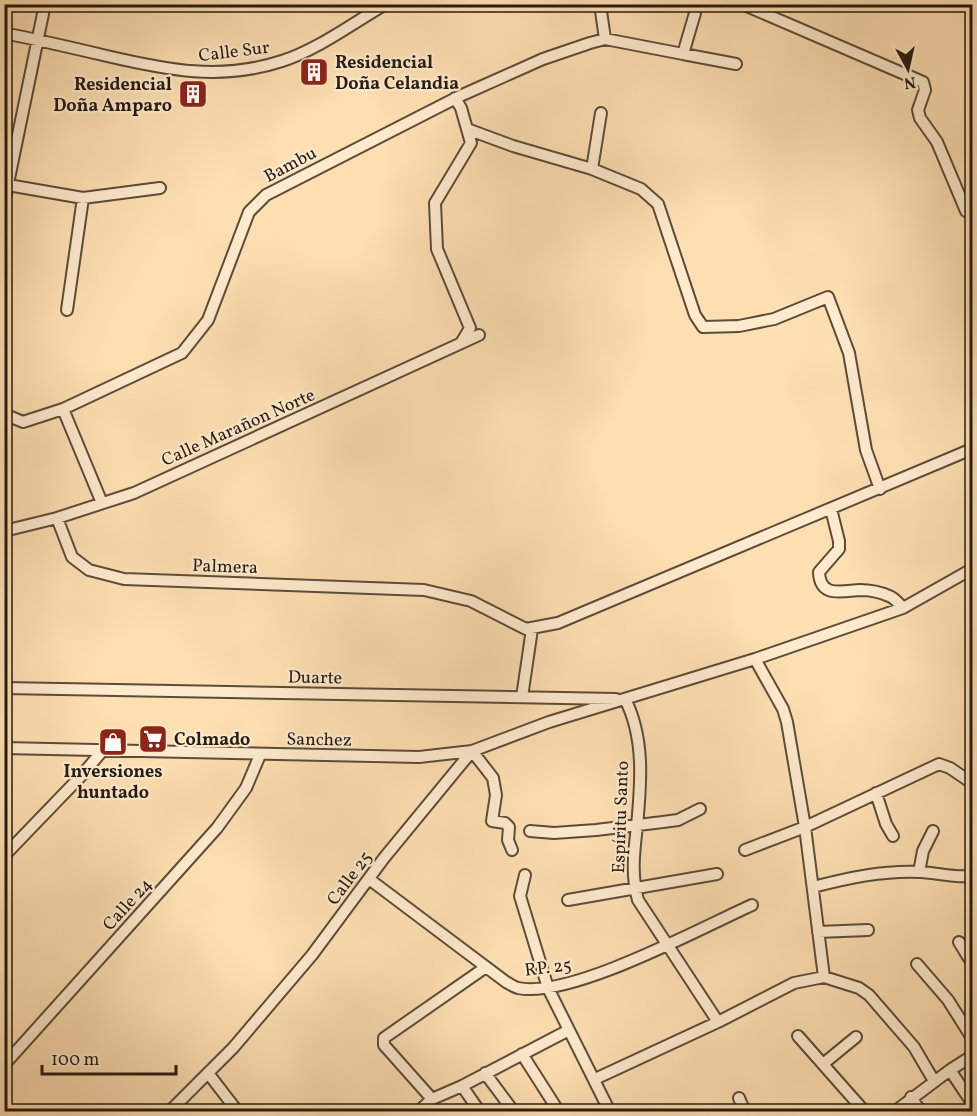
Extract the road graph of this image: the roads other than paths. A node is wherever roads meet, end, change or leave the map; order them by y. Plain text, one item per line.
1 (45, 4) edge
2 (386, 4) edge
3 (600, 4) edge
4 (742, 4) edge
5 (695, 13) dead end
6 (4, 33) edge
7 (605, 39) junction
8 (38, 40) junction
9 (683, 54) junction
10 (736, 64) dead end
11 (455, 99) junction
12 (601, 113) dead end
13 (467, 129) junction
14 (592, 169) junction
15 (8, 185) junction
16 (160, 188) dead end
17 (83, 198) junction
18 (4, 203) edge
19 (966, 211) dead end
20 (67, 310) dead end
21 (479, 335) dead end
22 (461, 343) junction
23 (63, 409) junction
24 (4, 414) edge
25 (972, 449) edge
26 (880, 489) junction
27 (102, 503) junction
28 (831, 509) junction
29 (57, 518) junction
30 (4, 531) edge
31 (972, 569) edge
32 (903, 608) junction
33 (532, 629) junction
34 (755, 659) junction
35 (4, 688) edge
36 (522, 697) junction
37 (625, 699) junction
38 (4, 748) edge
39 (103, 750) junction
40 (472, 751) junction
41 (260, 755) junction
42 (972, 783) edge
43 (876, 793) junction
44 (700, 809) dead end
45 (637, 825) junction
46 (805, 827) junction
47 (530, 831) dead end
48 (933, 831) dead end
49 (893, 836) dead end
50 (512, 850) dead end
51 (744, 850) dead end
52 (4, 856) edge
53 (919, 872) junction
54 (717, 874) dead end
55 (525, 875) dead end
56 (972, 876) edge
57 (369, 879) junction
58 (813, 887) junction
59 (635, 889) junction
60 (568, 900) dead end
61 (752, 905) dead end
62 (868, 930) dead end
63 (818, 932) junction
64 (959, 942) dead end
65 (667, 945) junction
66 (972, 963) edge
67 (917, 964) dead end
68 (486, 967) junction
69 (824, 977) junction
70 (548, 988) junction
71 (718, 1022) junction
72 (569, 1030) junction
73 (798, 1036) dead end
74 (856, 1037) dead end
75 (972, 1038) edge
76 (522, 1054) junction
77 (972, 1056) edge
78 (823, 1064) junction
79 (4, 1065) edge
80 (950, 1070) junction
81 (208, 1073) junction
82 (485, 1073) junction
83 (595, 1079) junction
84 (934, 1081) junction
85 (462, 1086) junction
86 (911, 1097) junction
87 (739, 1098) dead end
88 (432, 1099) junction
89 (972, 1103) edge
90 (169, 1112) edge
91 (238, 1112) edge
92 (418, 1112) edge
93 (480, 1112) edge
94 (514, 1112) edge
95 (559, 1112) edge
96 (610, 1112) edge
97 (745, 1112) edge
98 (865, 1112) edge
99 (894, 1112) edge
100 (921, 1112) edge

1 - 8 street
2 - 8 street, Calle Sur
3 - 7 street
4 - 19 street
5 - 9 street
6 - 8 street, Calle Sur
7 - 9 street
7 - 11 street, Bambu
8 - 15 street
9 - 10 street
11 - 13 street
11 - 23 street, Bambu
12 - 14 street
13 - 14 street
13 - 22 street
14 - 26 street
15 - 17 street
15 - 18 street
16 - 17 street
17 - 20 street
21 - 22 street, Calle Marañon Norte
22 - 27 street, Calle Marañon Norte
23 - 24 street, Bambu
23 - 27 street
25 - 26 street
26 - 28 street
27 - 29 street, Calle Marañon Norte
28 - 32 street
28 - 33 street
29 - 30 street, Calle Marañon Norte
29 - 33 street, Palmera
31 - 32 street, Sanchez
32 - 34 street, Sanchez
33 - 36 street
34 - 37 street, Sanchez
34 - 46 street
35 - 36 street, Duarte
36 - 37 street, Duarte
37 - 40 street, Sanchez
37 - 45 street, Espíritu Santo
38 - 39 street, Sanchez
39 - 41 street, Sanchez
39 - 52 street
40 - 41 street, Sanchez
40 - 50 street
40 - 57 street, Calle 25
41 - 79 street, Calle 24
42 - 43 street
43 - 46 street
43 - 49 street
44 - 45 street
45 - 47 street
45 - 59 street, Espíritu Santo
46 - 51 street
46 - 58 street
48 - 53 street
53 - 56 street
53 - 58 street
54 - 59 street
55 - 70 street
57 - 68 street, RP. 25
57 - 81 street, Calle 25
58 - 63 street
59 - 60 street
59 - 65 street, Espíritu Santo
61 - 65 street, RP. 25
62 - 63 street
63 - 69 street
64 - 66 street
65 - 70 street, RP. 25
65 - 71 street, Espíritu Santo
67 - 75 street
68 - 70 street, RP. 25
68 - 88 street
69 - 71 street
69 - 84 street
70 - 72 street
71 - 83 street
72 - 76 street
72 - 83 street
73 - 78 street
74 - 78 street
76 - 82 street
76 - 95 street
77 - 80 street
78 - 98 street
80 - 84 street
80 - 89 street
81 - 90 street, Calle 25
81 - 91 street
82 - 85 street
82 - 94 street
83 - 96 street
84 - 86 street
85 - 88 street
85 - 93 street
86 - 99 street
86 - 100 street
87 - 97 street
88 - 92 street

